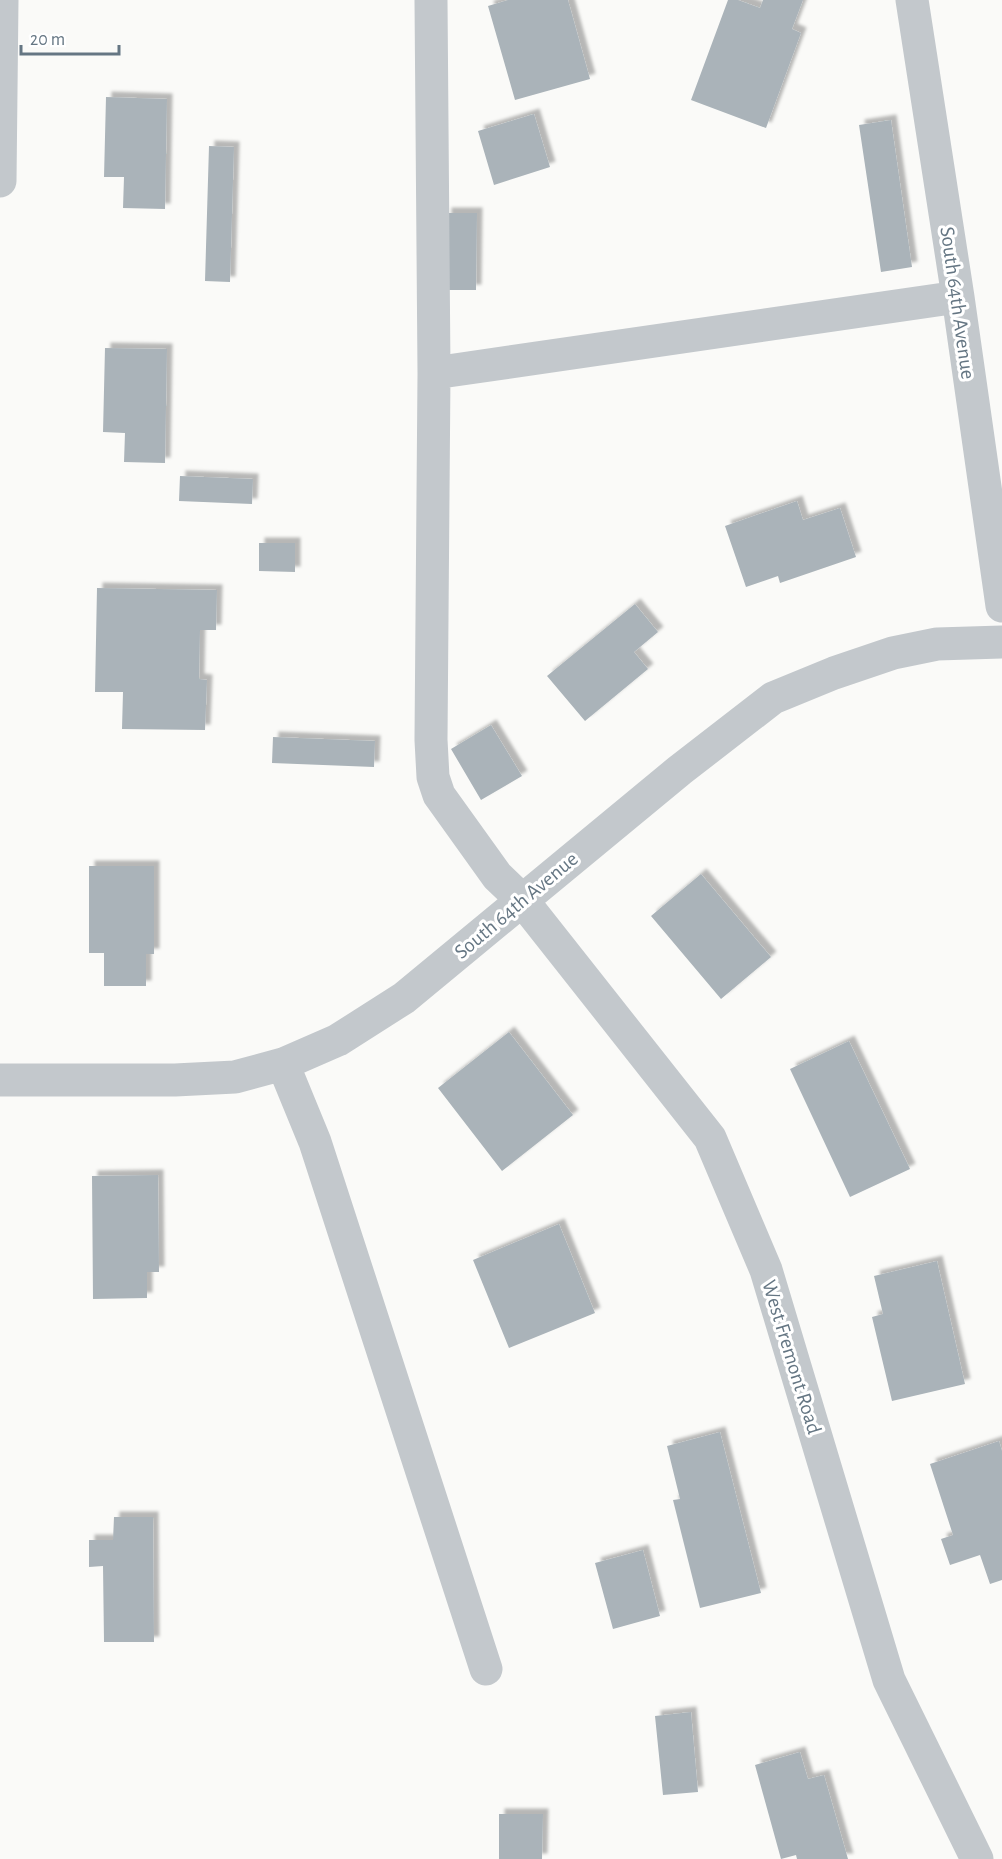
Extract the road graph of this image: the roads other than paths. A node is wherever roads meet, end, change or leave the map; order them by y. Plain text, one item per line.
1 (2, 0) edge
2 (431, 0) edge
3 (912, 0) edge
4 (0, 181) edge
5 (958, 297) junction
6 (434, 373) junction
7 (1002, 606) edge
8 (1002, 642) edge
9 (522, 900) junction
10 (283, 1064) junction
11 (0, 1080) edge
12 (486, 1669) dead end
13 (978, 1859) edge

1 - 4 street
2 - 6 street, West Fremont Road
3 - 5 street, South 64th Avenue
5 - 6 street
5 - 7 street, South 64th Avenue
6 - 9 street, West Fremont Road
8 - 9 street, South 64th Avenue
9 - 10 street, South 64th Avenue
9 - 13 street, West Fremont Road
10 - 11 street, South 64th Avenue
10 - 12 street

